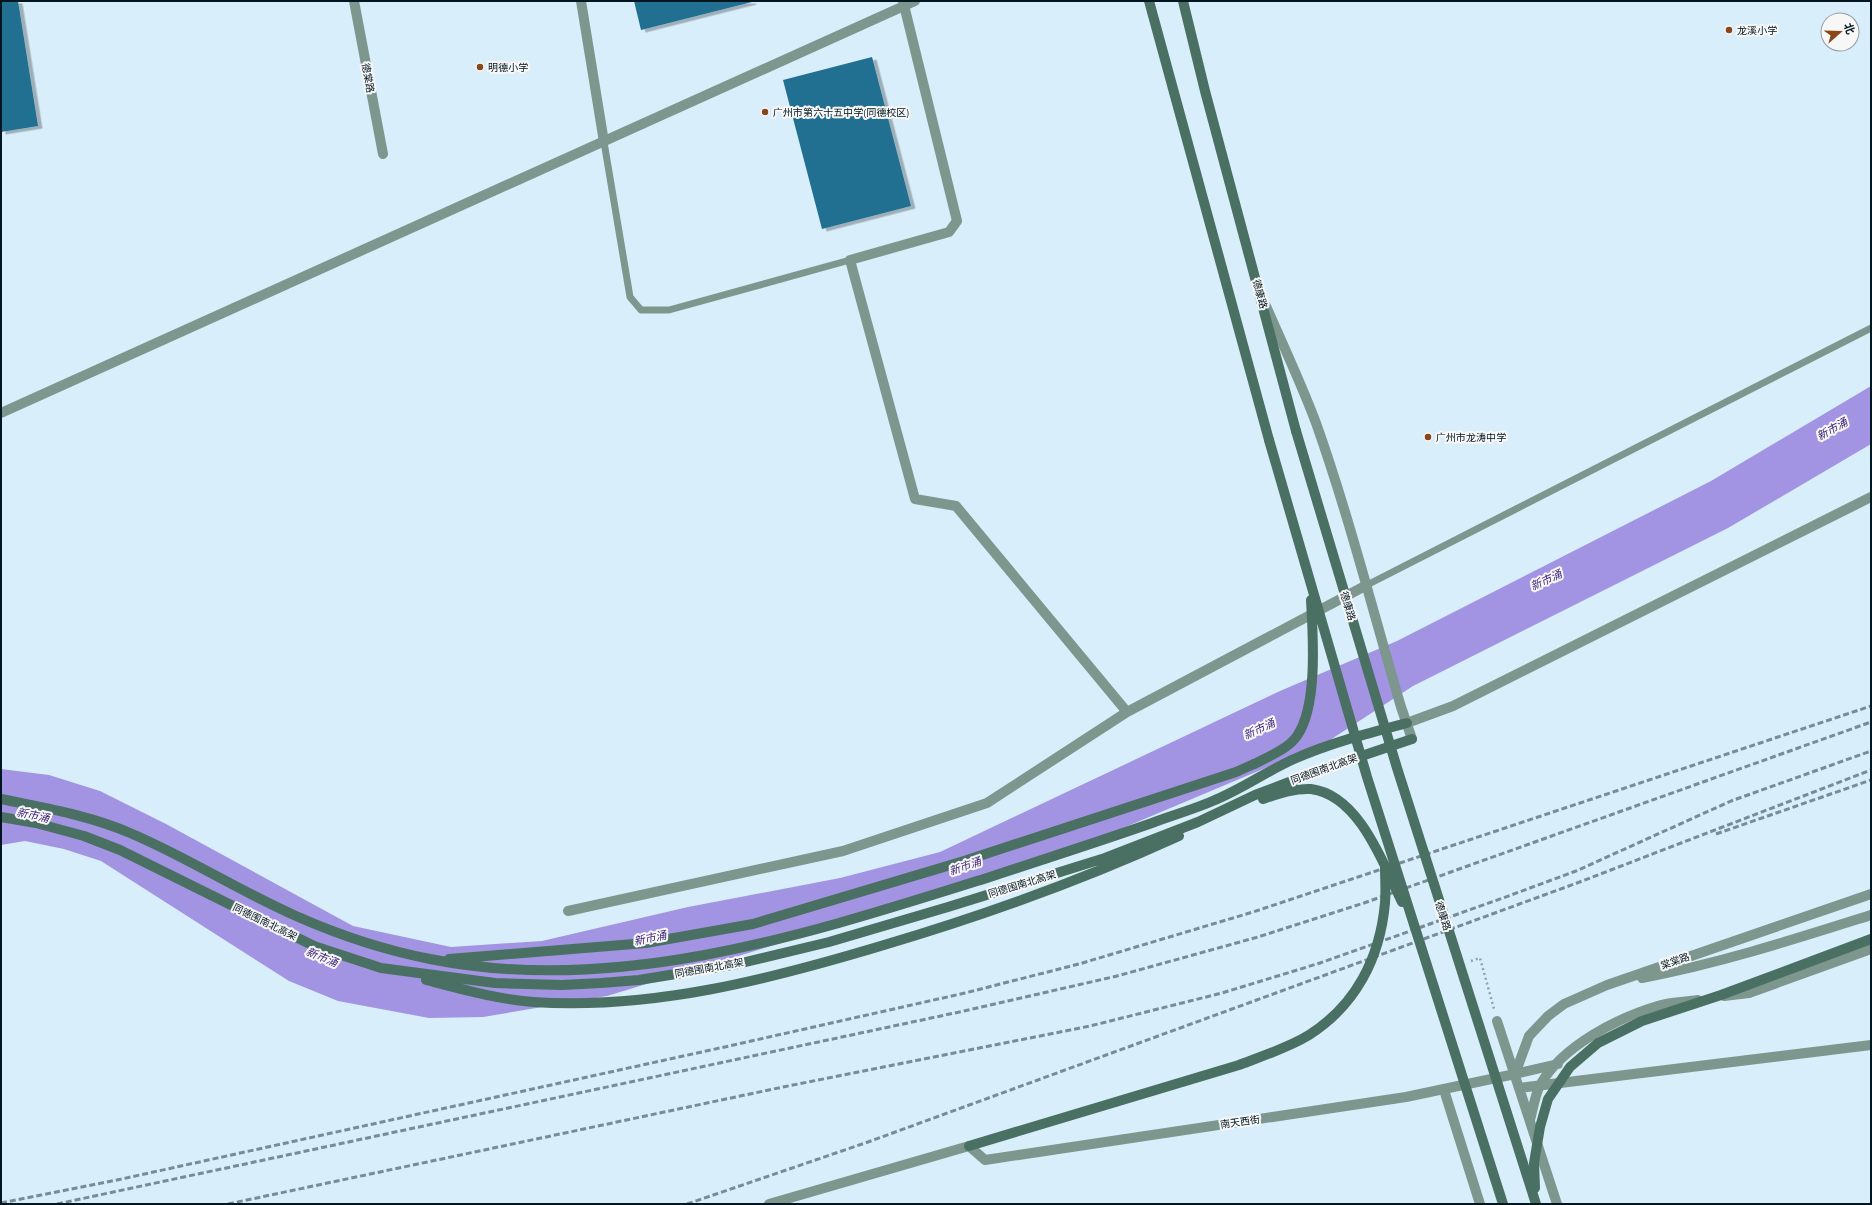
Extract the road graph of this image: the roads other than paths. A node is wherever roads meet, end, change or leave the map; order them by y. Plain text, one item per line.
1 (354, 1) edge
2 (581, 1) edge
3 (915, 1) edge
4 (1149, 1) edge
5 (1183, 1) edge
6 (904, 3) edge
7 (604, 142) junction
8 (382, 154) dead end
9 (850, 260) junction
10 (1258, 290) junction
11 (1871, 328) edge
12 (1, 413) edge
13 (1871, 497) edge
14 (1310, 584) junction
15 (1365, 586) junction
16 (1127, 712) junction
17 (1407, 722) junction
18 (1412, 739) joint
19 (1, 799) edge
20 (1, 818) edge
21 (1385, 867) junction
22 (1871, 894) edge
23 (568, 911) dead end
24 (1871, 915) edge
25 (1417, 934) junction
26 (1871, 939) edge
27 (1871, 950) edge
28 (433, 960) junction
29 (381, 968) junction
30 (1607, 985) junction
31 (1498, 1021) road end
32 (1871, 1046) edge
33 (1558, 1064) junction
34 (1515, 1074) junction
35 (1540, 1086) junction
36 (1519, 1088) junction
37 (1444, 1090) junction
38 (1530, 1120) junction
39 (969, 1146) junction
40 (769, 1204) edge
41 (1480, 1204) edge
42 (1503, 1204) edge
43 (1537, 1204) edge
44 (1557, 1204) edge

1 - 8 street, 德棠路
2 - 7 street
3 - 6 street
4 - 14 main road, bridge
5 - 10 main road, 德康路
6 - 7 street
6 - 9 street
7 - 9 lane
7 - 12 street
9 - 16 street
10 - 15 street
10 - 43 main road, 德康路, bridge
11 - 15 lane
13 - 17 street
14 - 25 main road, bridge
14 - 28 main road, bridge
15 - 16 street
15 - 17 street
16 - 23 street
17 - 18 street
17 - 28 main road, 同德围南北高架
18 - 29 main road, 同德围南北高架
19 - 28 main road, 同德围南北高架
20 - 29 main road, 同德围南北高架
21 - 25 main road, bridge
21 - 29 main road, bridge
21 - 39 main road, bridge
22 - 30 street, 棠棠路
24 - 30 street
25 - 42 main road, bridge
26 - 43 main road, bridge
27 - 33 street
30 - 34 street, 棠棠路
31 - 34 street
32 - 35 street
33 - 34 street, 南天西街
33 - 35 street
34 - 36 street
34 - 37 street, 南天西街
35 - 36 street
35 - 38 street
36 - 38 street
37 - 39 street, 南天西街
37 - 41 street
38 - 44 street
39 - 40 street

